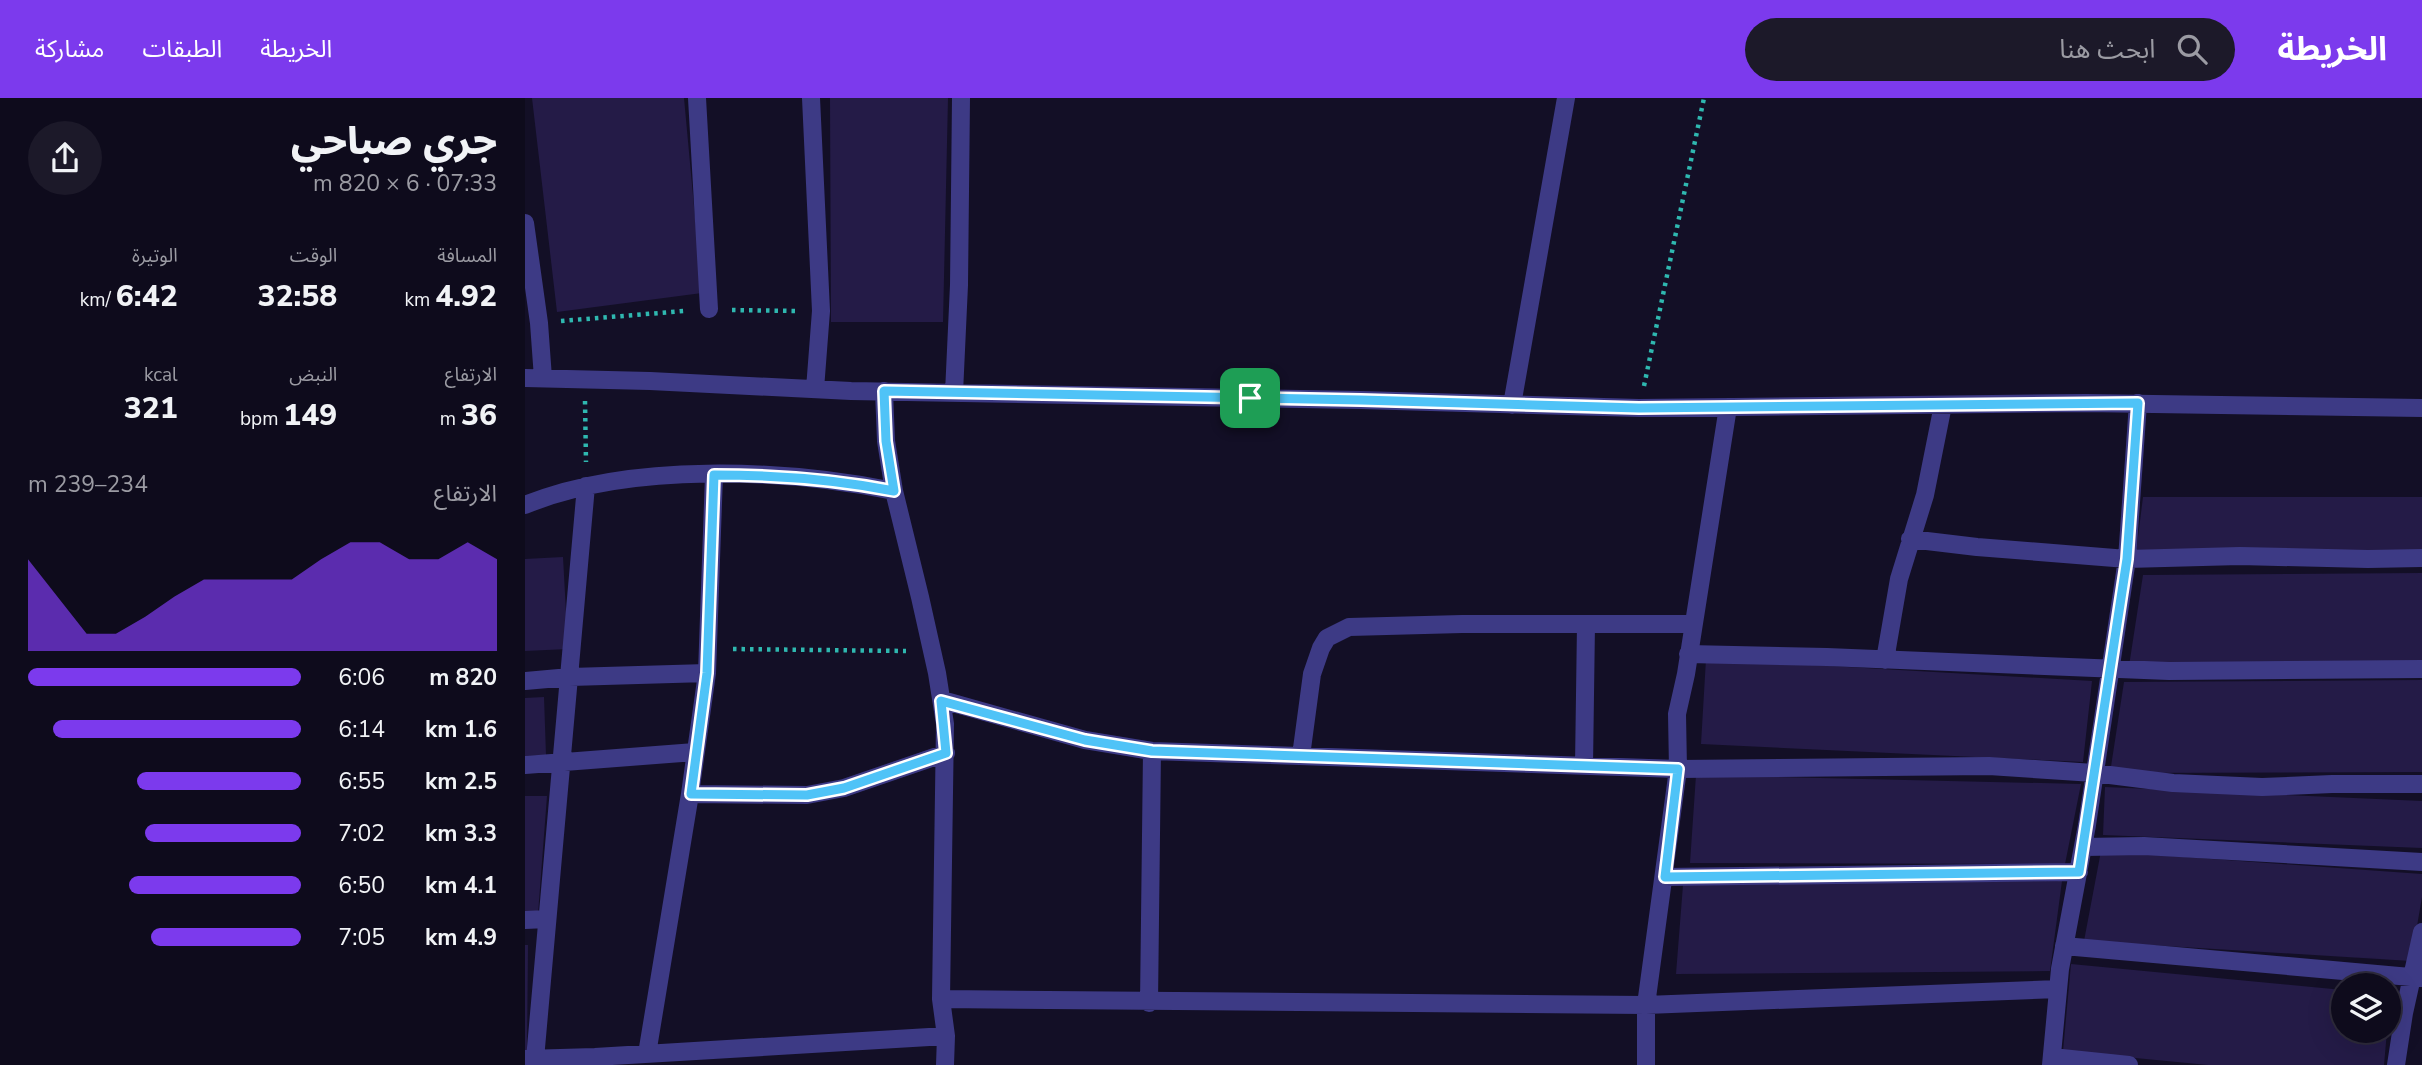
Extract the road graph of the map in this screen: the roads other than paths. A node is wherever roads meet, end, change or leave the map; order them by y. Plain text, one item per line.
1 (697, 98) edge
2 (811, 98) edge
3 (961, 98) edge
4 (1566, 98) edge
5 (525, 223) edge
6 (709, 309) road end
7 (534, 378) edge
8 (815, 389) junction
9 (884, 391) junction
10 (954, 393) junction
11 (2138, 403) junction
12 (1513, 405) junction
13 (1943, 405) junction
14 (1728, 407) junction
15 (2422, 408) edge
16 (714, 475) junction
17 (586, 486) junction
18 (894, 491) junction
19 (525, 505) edge
20 (1910, 539) junction
21 (2422, 558) edge
22 (2127, 559) junction
23 (1586, 624) junction
24 (1693, 625) junction
25 (1688, 654) junction
26 (1885, 660) junction
27 (2110, 669) junction
28 (2422, 669) edge
29 (707, 673) junction
30 (570, 677) junction
31 (525, 681) edge
32 (941, 701) junction
33 (1152, 751) junction
34 (695, 752) junction
35 (946, 753) junction
36 (1301, 756) junction
37 (562, 761) junction
38 (525, 765) edge
39 (1584, 765) junction
40 (1678, 769) junction
41 (2094, 773) junction
42 (2422, 785) edge
43 (691, 794) junction
44 (2084, 847) junction
45 (2422, 862) edge
46 (2079, 872) junction
47 (1665, 877) junction
48 (547, 919) junction
49 (525, 920) edge
50 (2422, 932) edge
51 (2064, 946) junction
52 (2417, 978) edge
53 (2058, 989) junction
54 (941, 999) junction
55 (1149, 1003) junction
56 (1646, 1005) junction
57 (946, 1036) junction
58 (647, 1054) junction
59 (530, 1059) edge
60 (596, 1061) edge
61 (2052, 1061) edge
62 (945, 1065) edge
63 (1646, 1065) edge
64 (2129, 1065) edge
65 (2396, 1065) edge

1 - 6 street
2 - 8 street
3 - 10 street
4 - 12 street
5 - 7 street
7 - 8 street
8 - 9 street
9 - 10 street
9 - 18 street
10 - 12 street
11 - 13 street
11 - 15 street
11 - 22 street
12 - 14 street
13 - 14 street
13 - 20 street
14 - 24 street
16 - 17 street
16 - 18 street
16 - 29 street
17 - 19 street
17 - 30 street
18 - 32 street
20 - 22 street
20 - 26 street
21 - 22 street
22 - 27 street
23 - 24 street
23 - 36 street
23 - 39 street
24 - 25 street
25 - 26 street
25 - 40 street
26 - 27 street
27 - 28 street
27 - 41 street
29 - 30 street
29 - 34 street
30 - 31 street
30 - 37 street
32 - 33 street
32 - 35 street
33 - 36 street
33 - 55 street
34 - 37 street
34 - 43 street
35 - 43 street
35 - 54 street
36 - 39 street
37 - 38 street
37 - 48 street
39 - 40 street
40 - 41 street
40 - 47 street
41 - 42 street
41 - 44 street
43 - 58 street
44 - 45 street
44 - 46 street
46 - 47 street
46 - 51 street
47 - 56 street
48 - 49 street
48 - 59 street
50 - 52 street
51 - 52 street
51 - 53 street
52 - 65 street
53 - 56 street
53 - 61 street
54 - 55 street
54 - 57 street
55 - 56 street
56 - 63 street
57 - 58 street
57 - 62 street
58 - 60 street
59 - 60 street
61 - 64 street

